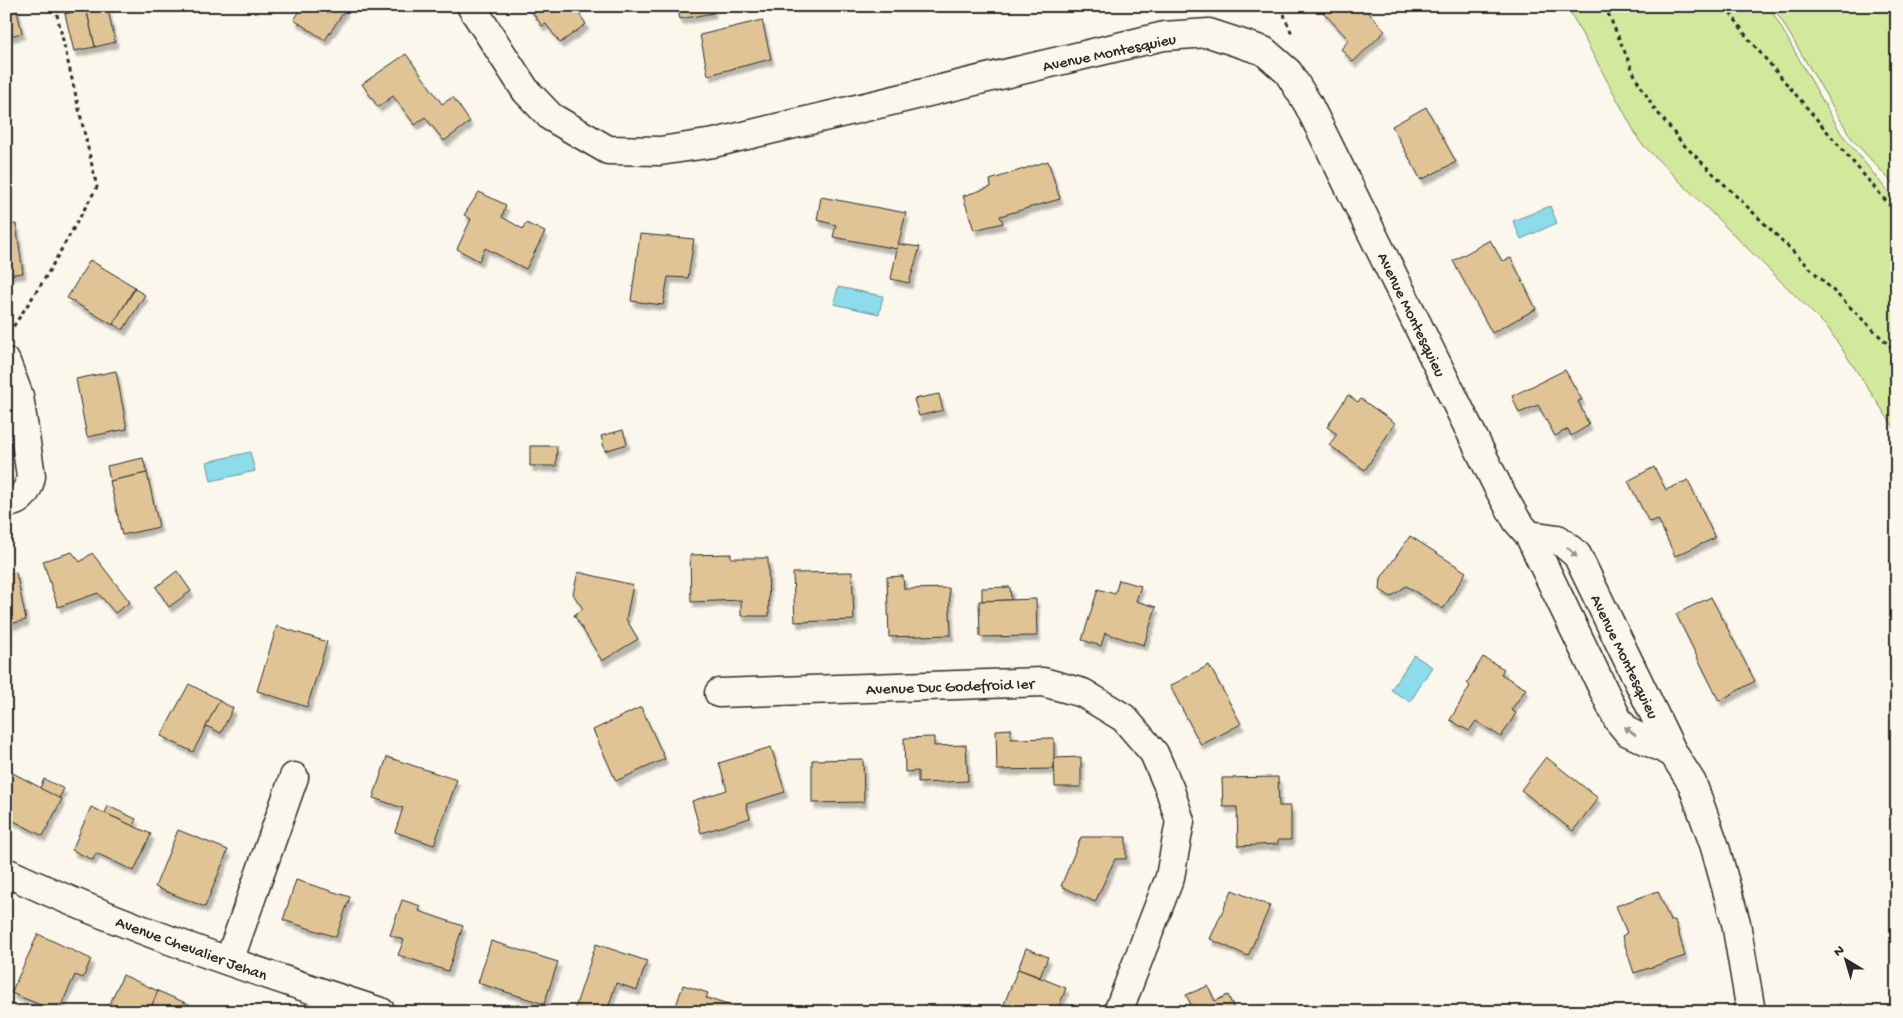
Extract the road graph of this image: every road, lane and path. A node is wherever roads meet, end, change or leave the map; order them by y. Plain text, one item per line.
1 (55, 6) edge
2 (471, 6) edge
3 (1605, 6) edge
4 (1726, 6) edge
5 (1897, 214) edge
6 (6, 338) edge
7 (1897, 353) edge
8 (6, 362) edge
9 (6, 502) edge
10 (1529, 535) junction
11 (719, 693) dead end
12 (1673, 753) junction
13 (294, 777) dead end
14 (6, 872) edge
15 (229, 961) junction
16 (377, 1011) edge
17 (1118, 1012) edge
18 (1751, 1012) edge

1 - 6 path
2 - 10 street, Avenue Montesquieu
3 - 7 path
4 - 5 path
8 - 9 street
12 -> 10 street, Avenue Montesquieu
10 -> 12 street, Avenue Montesquieu
11 - 17 street, Avenue Duc Godefroid Ier
12 - 18 street, Avenue Montesquieu
13 - 15 street
14 - 15 street, Avenue Chevalier Jehan
15 - 16 street, Avenue Chevalier Jehan

